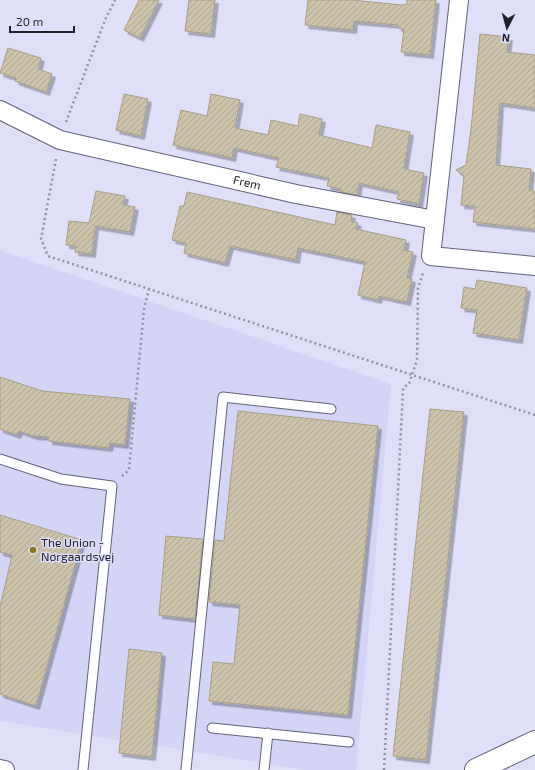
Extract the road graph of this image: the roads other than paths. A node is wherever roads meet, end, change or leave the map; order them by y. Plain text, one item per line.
1 (459, 0) edge
2 (0, 110) edge
3 (436, 220) junction
4 (535, 266) edge
5 (331, 409) dead end
6 (0, 459) edge
7 (212, 728) dead end
8 (268, 734) junction
9 (349, 742) dead end
10 (535, 742) edge
11 (0, 769) edge
12 (5, 770) edge
13 (83, 770) edge
14 (186, 770) edge
15 (264, 770) edge
16 (476, 770) edge

1 - 3 street
2 - 3 street, Frem
3 - 4 street
5 - 14 lane
6 - 13 lane
7 - 8 lane
8 - 9 lane
8 - 15 lane
10 - 16 street
11 - 12 street

